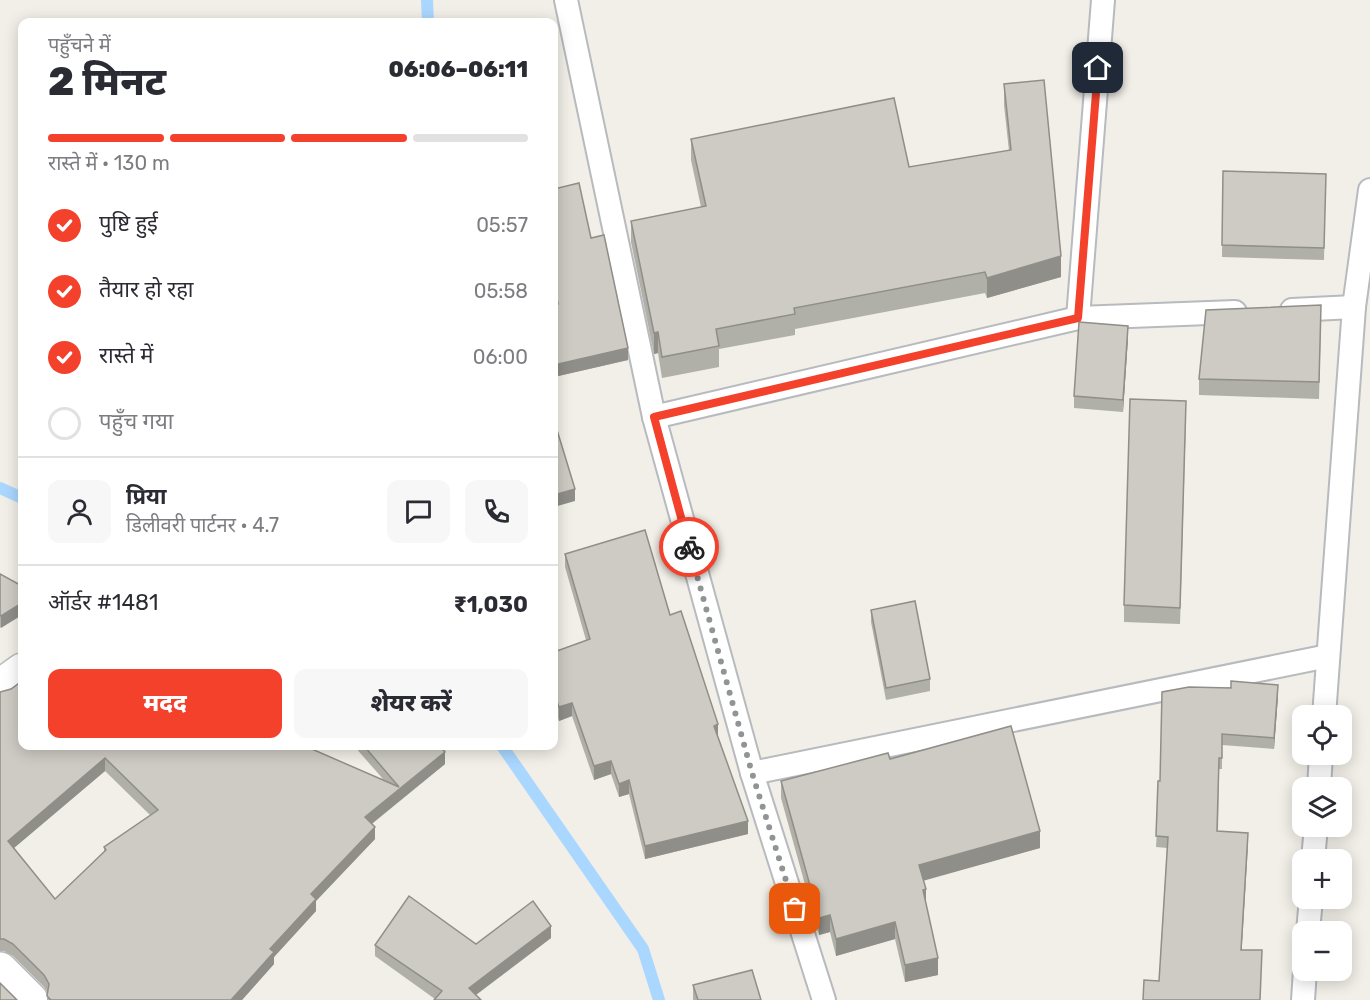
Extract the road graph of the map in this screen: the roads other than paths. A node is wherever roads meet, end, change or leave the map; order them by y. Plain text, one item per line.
1 (566, 0) edge
2 (1103, 0) edge
3 (1370, 190) edge
4 (1354, 307) junction
5 (1274, 310) edge
6 (1251, 311) edge
7 (1078, 318) junction
8 (654, 417) junction
9 (1328, 656) junction
10 (18, 673) edge
11 (0, 686) edge
12 (1325, 705) edge
13 (752, 773) junction
14 (0, 969) edge
15 (1304, 981) edge
16 (31, 1000) edge
17 (824, 1000) edge
18 (1303, 1000) edge

1 - 8 lane
2 - 7 lane
3 - 4 lane
4 - 5 lane
4 - 9 lane
6 - 7 lane
7 - 8 lane
8 - 13 lane
9 - 12 lane
9 - 13 lane
10 - 11 street
13 - 17 lane
14 - 16 street
15 - 18 lane

